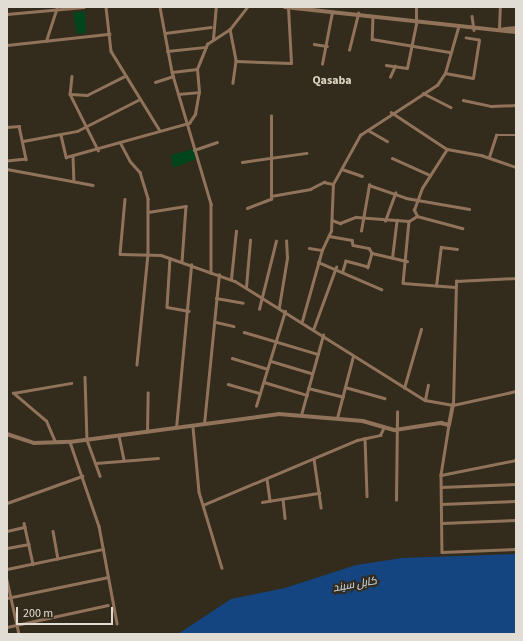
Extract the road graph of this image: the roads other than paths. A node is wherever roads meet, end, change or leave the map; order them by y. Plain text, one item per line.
1 (84, 7) edge
2 (106, 7) edge
3 (160, 7) edge
4 (216, 7) edge
5 (247, 7) edge
6 (416, 7) edge
7 (500, 7) edge
8 (57, 8) edge
9 (287, 8) edge
10 (332, 11) junction
11 (358, 13) junction
12 (7, 14) edge
13 (373, 16) junction
14 (472, 16) dead end
15 (416, 24) junction
16 (211, 26) junction
17 (458, 28) junction
18 (516, 28) edge
19 (230, 29) junction
20 (474, 30) junction
21 (499, 30) junction
22 (516, 32) edge
23 (165, 33) junction
24 (109, 34) junction
25 (466, 38) dead end
26 (213, 39) junction
27 (46, 41) junction
28 (314, 44) dead end
29 (7, 45) edge
30 (327, 46) junction
31 (206, 47) junction
32 (411, 47) junction
33 (349, 50) dead end
34 (167, 51) junction
35 (449, 52) junction
36 (236, 62) junction
37 (322, 64) dead end
38 (386, 65) dead end
39 (395, 66) junction
40 (197, 69) junction
41 (172, 72) junction
42 (445, 73) junction
43 (72, 76) dead end
44 (126, 76) junction
45 (173, 76) junction
46 (390, 77) dead end
47 (155, 82) dead end
48 (233, 83) dead end
49 (199, 92) junction
50 (423, 93) junction
51 (70, 94) junction
52 (178, 94) junction
53 (138, 100) junction
54 (463, 100) dead end
55 (516, 105) edge
56 (451, 107) dead end
57 (391, 112) junction
58 (271, 116) dead end
59 (189, 123) junction
60 (7, 127) edge
61 (86, 127) junction
62 (159, 129) junction
63 (368, 130) junction
64 (61, 135) junction
65 (516, 135) edge
66 (23, 141) junction
67 (387, 141) dead end
68 (120, 142) junction
69 (217, 142) dead end
70 (447, 149) junction
71 (98, 150) junction
72 (194, 150) junction
73 (306, 153) dead end
74 (73, 156) junction
75 (489, 157) junction
76 (269, 158) junction
77 (392, 158) dead end
78 (7, 161) edge
79 (242, 162) dead end
80 (516, 167) edge
81 (7, 169) edge
82 (342, 169) junction
83 (362, 176) dead end
84 (430, 176) junction
85 (74, 180) junction
86 (333, 184) junction
87 (93, 185) dead end
88 (395, 193) junction
89 (271, 196) junction
90 (419, 198) junction
91 (125, 199) dead end
92 (247, 208) dead end
93 (469, 209) dead end
94 (148, 212) junction
95 (417, 216) junction
96 (364, 218) junction
97 (332, 220) junction
98 (397, 220) junction
99 (385, 221) junction
100 (409, 221) junction
101 (462, 228) dead end
102 (236, 231) dead end
103 (361, 231) dead end
104 (329, 236) junction
105 (250, 240) dead end
106 (276, 241) dead end
107 (286, 241) dead end
108 (309, 248) dead end
109 (458, 249) dead end
110 (322, 250) junction
111 (372, 253) junction
112 (148, 254) junction
113 (170, 258) junction
114 (392, 258) junction
115 (407, 261) junction
116 (182, 262) junction
117 (318, 262) junction
118 (191, 265) junction
119 (336, 267) junction
120 (343, 271) junction
121 (211, 273) junction
122 (219, 274) junction
123 (516, 278) edge
124 (231, 279) junction
125 (436, 286) junction
126 (246, 287) junction
127 (455, 287) junction
128 (381, 289) dead end
129 (264, 297) junction
130 (216, 298) junction
131 (243, 303) dead end
132 (279, 307) junction
133 (259, 309) dead end
134 (189, 311) junction
135 (285, 311) junction
136 (302, 321) junction
137 (216, 322) junction
138 (234, 326) dead end
139 (421, 329) dead end
140 (313, 330) junction
141 (244, 332) dead end
142 (323, 335) junction
143 (276, 342) junction
144 (318, 354) junction
145 (353, 356) junction
146 (232, 358) dead end
147 (271, 361) junction
148 (137, 364) dead end
149 (267, 369) junction
150 (311, 373) junction
151 (85, 377) dead end
152 (264, 382) junction
153 (71, 383) dead end
154 (228, 384) dead end
155 (428, 385) dead end
156 (345, 387) junction
157 (308, 388) junction
158 (404, 388) junction
159 (516, 391) edge
160 (148, 393) dead end
161 (260, 393) junction
162 (307, 395) junction
163 (343, 397) junction
164 (384, 398) dead end
165 (425, 400) junction
166 (453, 405) junction
167 (256, 406) dead end
168 (397, 412) dead end
169 (301, 415) junction
170 (337, 418) junction
171 (204, 425) junction
172 (449, 425) junction
173 (193, 427) junction
174 (176, 429) junction
175 (384, 429) junction
176 (395, 430) junction
177 (147, 432) junction
178 (7, 434) edge
179 (119, 436) junction
180 (365, 438) junction
181 (87, 440) junction
182 (55, 442) junction
183 (70, 442) junction
184 (158, 458) dead end
185 (314, 459) junction
186 (124, 460) junction
187 (516, 460) edge
188 (96, 463) junction
189 (441, 475) junction
190 (82, 476) junction
191 (100, 476) dead end
192 (267, 479) junction
193 (516, 484) edge
194 (441, 487) junction
195 (318, 493) junction
196 (367, 496) dead end
197 (283, 499) junction
198 (396, 500) dead end
199 (270, 501) junction
200 (262, 502) dead end
201 (516, 502) edge
202 (7, 503) edge
203 (441, 504) junction
204 (203, 505) junction
205 (321, 507) dead end
206 (284, 518) dead end
207 (516, 520) edge
208 (24, 523) dead end
209 (442, 523) junction
210 (25, 527) junction
211 (7, 531) edge
212 (53, 531) dead end
213 (29, 544) junction
214 (7, 548) edge
215 (104, 549) junction
216 (516, 549) edge
217 (58, 558) junction
218 (33, 564) junction
219 (222, 568) dead end
220 (7, 569) edge
221 (108, 577) junction
222 (7, 580) edge
223 (11, 597) junction
224 (7, 598) edge
225 (108, 605) dead end
226 (117, 623) dead end
227 (17, 625) junction
228 (7, 627) edge
229 (19, 634) edge

1 - 8 street
2 - 24 street
3 - 23 street
4 - 16 street
5 - 19 street
6 - 15 street
7 - 21 street
8 - 12 street
8 - 27 street
9 - 10 street
9 - 36 street
10 - 11 street
10 - 30 street
11 - 13 street
11 - 33 street
13 - 15 street
13 - 32 street
14 - 20 street
15 - 17 street
15 - 32 street
16 - 23 street
16 - 26 street
17 - 20 street
17 - 35 street
18 - 21 street
19 - 26 street
19 - 36 street
20 - 21 street
21 - 22 street
23 - 34 street
24 - 27 street
24 - 44 street
25 - 42 street
26 - 31 street
27 - 29 street
28 - 30 street
30 - 37 street
31 - 34 street
31 - 40 street
32 - 35 street
32 - 39 street
34 - 41 street
35 - 42 street
36 - 48 street
38 - 39 street
39 - 46 street
40 - 41 street
40 - 49 street
41 - 45 street
42 - 50 street
43 - 51 street
44 - 51 street
44 - 53 street
45 - 47 street
45 - 52 street
49 - 52 street
49 - 59 street
50 - 56 street
50 - 57 street
51 - 61 street
52 - 59 street
53 - 61 street
53 - 62 street
54 - 55 street
57 - 63 street
57 - 70 street
58 - 76 street
59 - 62 street
59 - 72 street
60 - 66 street
61 - 64 street
61 - 71 street
62 - 68 street
63 - 67 street
63 - 82 street
64 - 66 street
64 - 74 street
65 - 75 street
66 - 78 street
68 - 71 street
68 - 94 street
69 - 72 street
70 - 75 street
70 - 84 street
71 - 74 street
72 - 121 street
73 - 76 street
74 - 85 street
75 - 80 street
76 - 79 street
76 - 89 street
77 - 84 street
81 - 85 street
82 - 83 street
82 - 86 street
84 - 90 street
85 - 87 street
86 - 89 street
86 - 97 street
88 - 90 street
88 - 96 street
88 - 99 street
89 - 92 street
90 - 93 street
90 - 95 street
91 - 112 street
94 - 112 street
94 - 116 street
95 - 100 street
95 - 101 street
96 - 97 street
96 - 99 street
96 - 103 street
97 - 104 street
98 - 99 street
98 - 100 street
98 - 114 street
100 - 115 street
102 - 124 street
104 - 110 street
104 - 111 street
105 - 126 street
106 - 129 street
107 - 132 street
108 - 110 street
109 - 125 street
110 - 117 street
111 - 114 street
111 - 120 street
112 - 113 street
112 - 148 street
113 - 116 street
113 - 134 street
114 - 115 street
115 - 125 street
116 - 118 street
117 - 119 street
117 - 136 street
118 - 121 street
118 - 134 street
119 - 120 street
119 - 140 street
120 - 128 street
121 - 122 street
122 - 124 street
122 - 130 street
123 - 127 street
124 - 126 street
125 - 127 street
126 - 129 street
127 - 166 street
129 - 132 street
129 - 133 street
130 - 131 street
130 - 137 street
132 - 135 street
134 - 174 street
135 - 136 street
135 - 143 street
136 - 140 street
137 - 138 street
137 - 171 street
139 - 158 street
140 - 142 street
141 - 143 street
142 - 144 street
142 - 145 street
143 - 144 street
143 - 147 street
144 - 150 street
145 - 156 street
145 - 158 street
146 - 149 street
147 - 149 street
147 - 150 street
149 - 152 street
150 - 157 street
151 - 181 street
152 - 161 street
152 - 162 street
153 - 182 street
154 - 161 street
155 - 165 street
156 - 163 street
156 - 164 street
157 - 162 street
157 - 163 street
158 - 165 street
159 - 166 street
160 - 177 street
161 - 167 street
162 - 169 street
163 - 170 street
165 - 166 street
166 - 172 street
168 - 176 street
169 - 170 street
169 - 171 street
170 - 175 street
171 - 173 street
172 - 176 street
172 - 189 street
173 - 174 street
173 - 204 street
174 - 177 street
175 - 176 street
175 - 180 street
176 - 198 street
177 - 179 street
178 - 182 street
179 - 181 street
179 - 186 street
180 - 185 street
180 - 196 street
181 - 183 street
181 - 188 street
182 - 183 street
183 - 190 street
184 - 186 street
185 - 192 street
185 - 195 street
186 - 188 street
187 - 189 street
188 - 191 street
189 - 194 street
190 - 202 street
190 - 215 street
192 - 199 street
192 - 204 street
193 - 194 street
194 - 203 street
195 - 197 street
195 - 205 street
197 - 199 street
197 - 206 street
199 - 200 street
201 - 203 street
203 - 209 street
204 - 219 street
207 - 209 street
208 - 210 street
209 - 216 street
210 - 211 street
210 - 213 street
212 - 217 street
213 - 214 street
213 - 218 street
215 - 217 street
215 - 221 street
217 - 218 street
218 - 220 street
221 - 223 street
221 - 226 street
222 - 223 street
223 - 224 street
223 - 227 street
225 - 227 street
227 - 228 street
227 - 229 street

